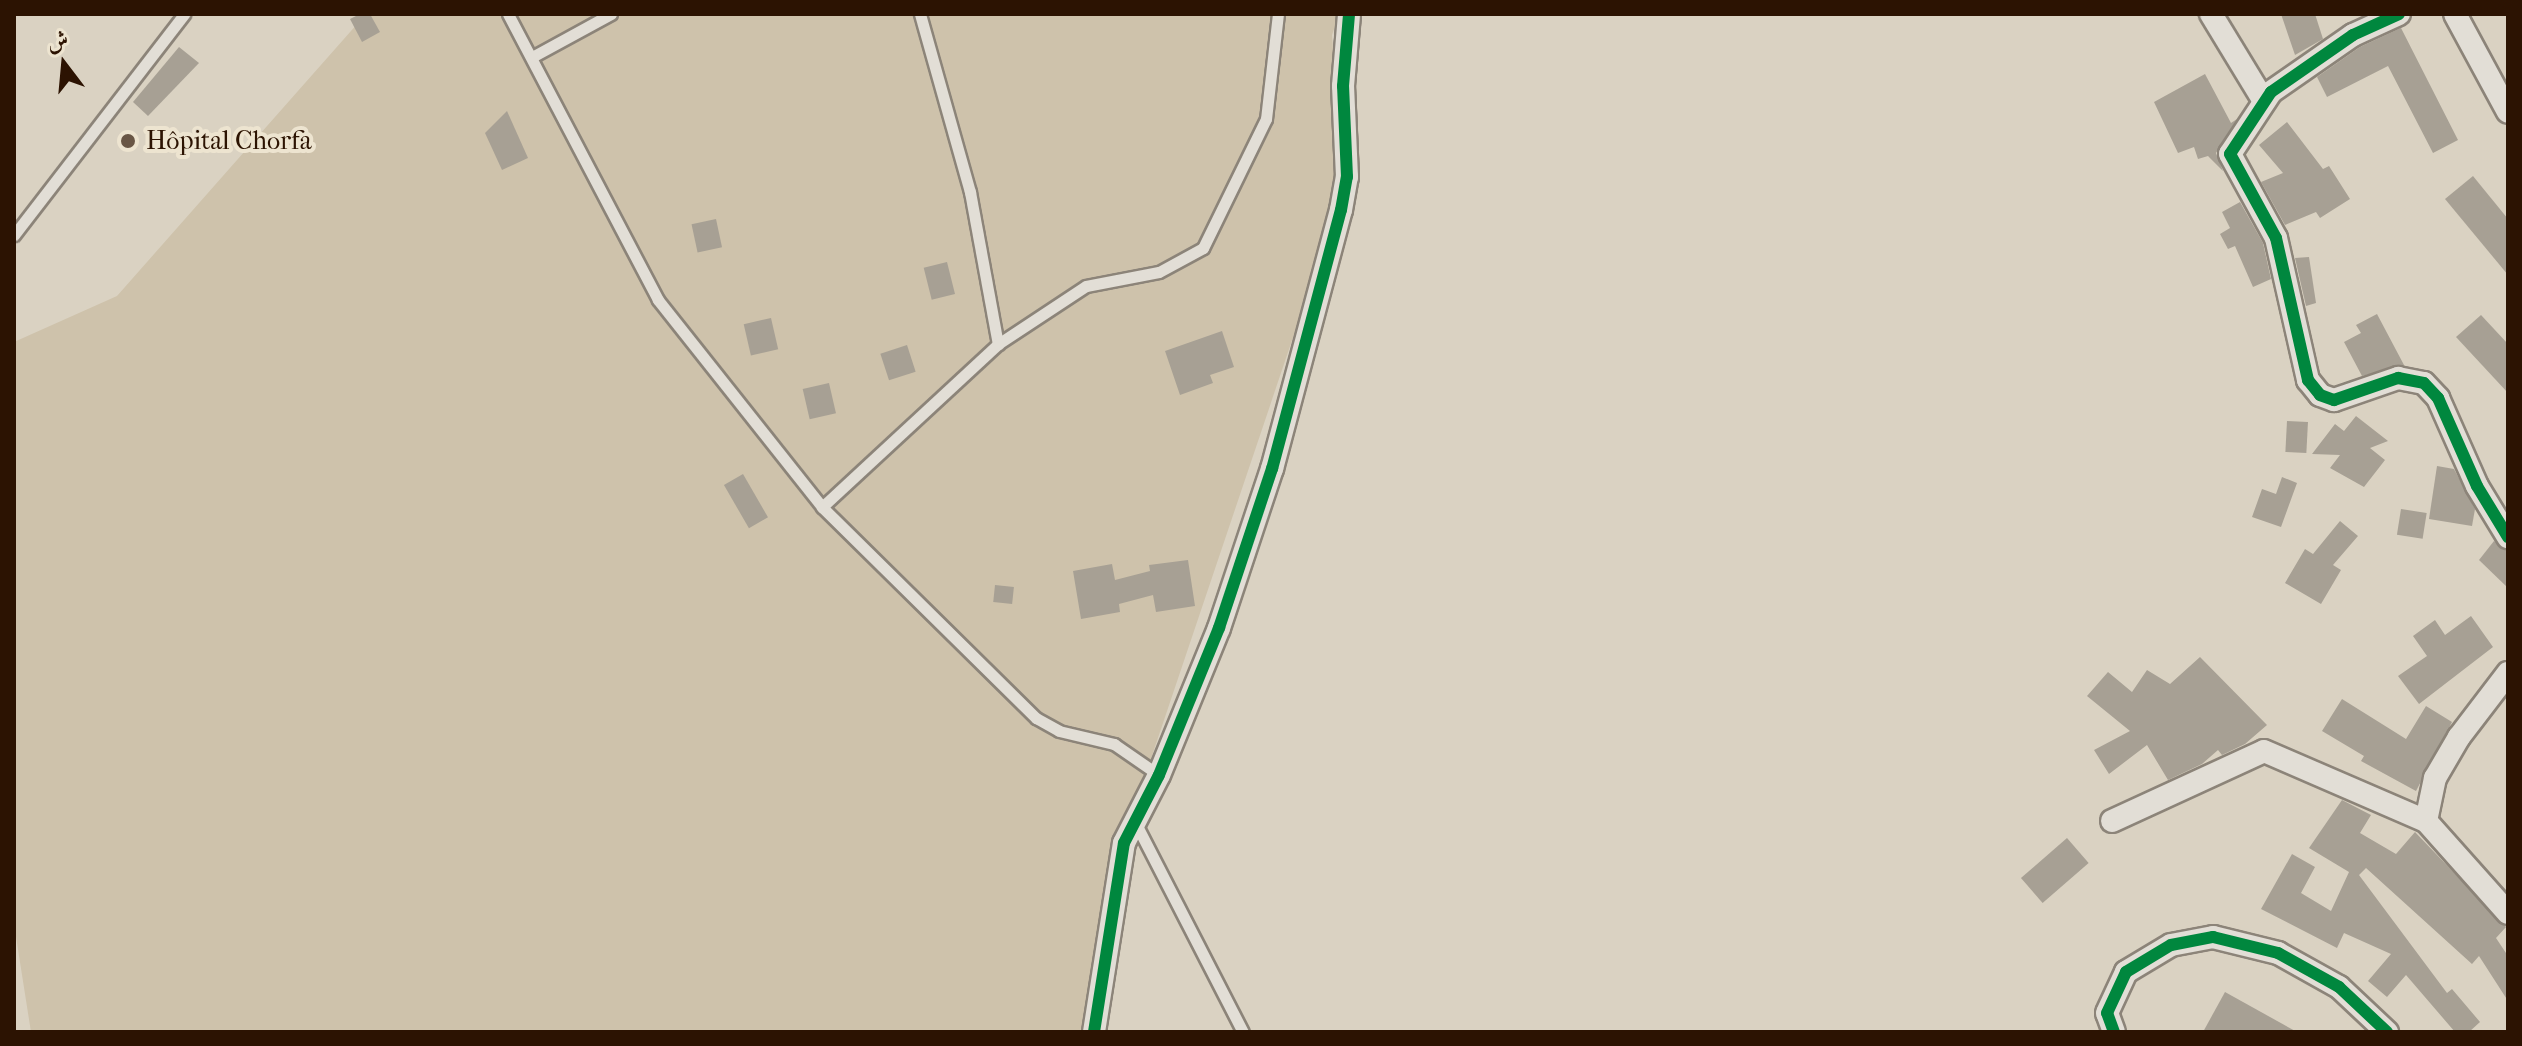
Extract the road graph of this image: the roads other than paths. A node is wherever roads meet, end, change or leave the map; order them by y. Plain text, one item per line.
1 (184, 14) edge
2 (508, 14) edge
3 (611, 14) edge
4 (920, 14) edge
5 (1278, 14) edge
6 (1349, 14) edge
7 (2211, 14) edge
8 (2399, 14) edge
9 (2455, 14) edge
10 (532, 57) junction
11 (2264, 101) junction
12 (2508, 112) edge
13 (14, 235) edge
14 (998, 344) junction
15 (822, 507) junction
16 (2508, 537) edge
17 (2504, 683) edge
18 (1159, 775) junction
19 (1134, 820) junction
20 (2112, 821) dead end
21 (2426, 821) junction
22 (2508, 913) edge
23 (1094, 1032) edge
24 (1243, 1032) edge
25 (2114, 1032) edge
26 (2387, 1032) edge

1 - 13 lane
2 - 10 lane
3 - 10 lane
4 - 14 lane
5 - 14 lane
6 - 18 street
7 - 11 street
8 - 11 street
9 - 12 street
10 - 15 lane
11 - 16 street
14 - 15 lane
15 - 18 lane
17 - 21 street
18 - 19 street
19 - 23 street
19 - 24 lane
20 - 21 street
21 - 22 street
25 - 26 street

